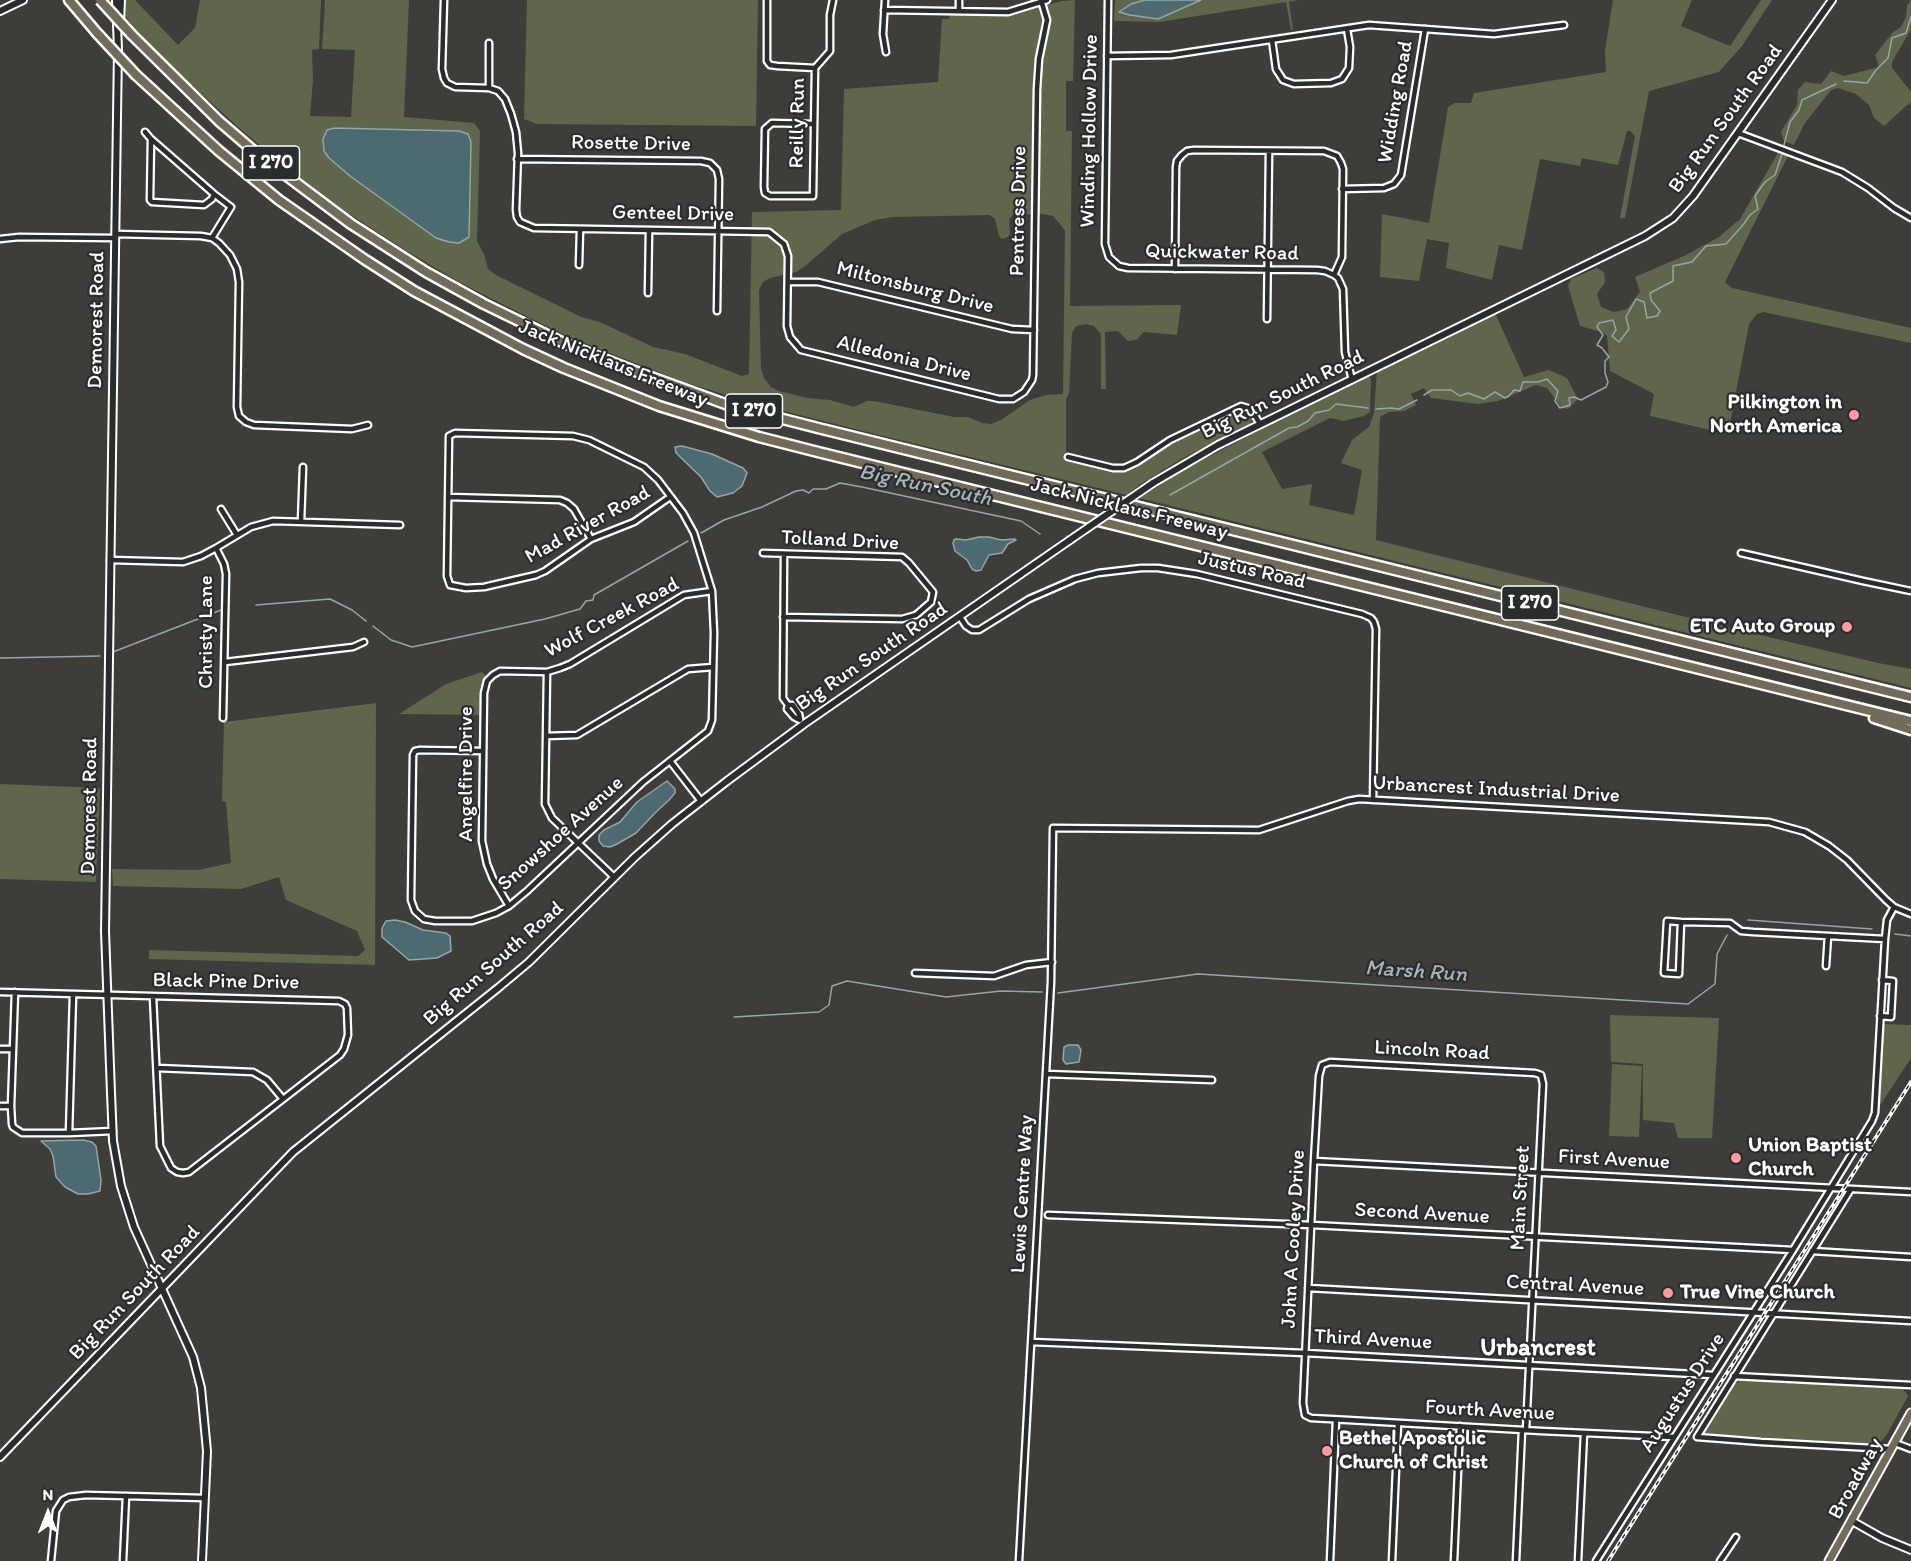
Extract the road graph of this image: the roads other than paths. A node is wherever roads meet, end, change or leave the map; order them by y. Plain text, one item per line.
1 (23, 0) edge
2 (69, 0) edge
3 (100, 0) edge
4 (116, 0) edge
5 (121, 0) edge
6 (444, 0) edge
7 (767, 0) edge
8 (833, 0) edge
9 (885, 0) edge
10 (959, 0) edge
11 (1043, 0) edge
12 (1108, 0) edge
13 (1832, 0) edge
14 (884, 10) junction
15 (0, 11) edge
16 (959, 11) junction
17 (1564, 25) dead end
18 (1347, 29) junction
19 (1425, 29) junction
20 (118, 34) junction
21 (1272, 40) junction
22 (489, 43) dead end
23 (886, 52) dead end
24 (1107, 56) junction
25 (814, 68) junction
26 (489, 88) junction
27 (814, 124) junction
28 (145, 132) dead end
29 (1738, 133) junction
30 (151, 140) junction
31 (1269, 151) junction
32 (518, 159) junction
33 (1342, 189) junction
34 (214, 194) junction
35 (1911, 218) edge
36 (580, 229) junction
37 (649, 230) junction
38 (718, 231) junction
39 (115, 236) junction
40 (212, 238) junction
41 (0, 239) edge
42 (1112, 261) joint
43 (579, 265) dead end
44 (1175, 269) junction
45 (1268, 270) junction
46 (1334, 275) junction
47 (788, 282) junction
48 (648, 293) dead end
49 (717, 311) dead end
50 (1267, 319) dead end
51 (1034, 330) junction
52 (801, 350) joint
53 (1352, 380) junction
54 (999, 399) joint
55 (368, 424) dead end
56 (1260, 424) junction
57 (1068, 457) dead end
58 (303, 467) dead end
59 (448, 496) junction
60 (670, 497) junction
61 (221, 509) dead end
62 (301, 521) junction
63 (400, 525) dead end
64 (237, 535) junction
65 (591, 539) junction
66 (216, 548) junction
67 (763, 553) dead end
68 (1741, 553) dead end
69 (784, 554) junction
70 (110, 560) junction
71 (712, 591) junction
72 (1911, 591) edge
73 (783, 616) junction
74 (960, 617) junction
75 (364, 642) dead end
76 (225, 662) junction
77 (713, 667) junction
78 (548, 672) junction
79 (493, 675) joint
80 (1802, 695) junction
81 (1911, 697) edge
82 (223, 718) dead end
83 (1911, 721) edge
84 (802, 722) junction
85 (1911, 730) edge
86 (546, 736) junction
87 (483, 751) junction
88 (670, 760) junction
89 (1373, 800) junction
90 (701, 801) junction
91 (1053, 828) joint
92 (577, 843) junction
93 (614, 877) junction
94 (509, 906) junction
95 (1894, 907) junction
96 (1911, 914) edge
97 (1681, 922) junction
98 (1828, 936) junction
99 (1885, 939) junction
100 (1052, 962) junction
101 (1826, 966) dead end
102 (915, 973) dead end
103 (1882, 980) junction
104 (0, 992) edge
105 (15, 992) junction
106 (73, 995) junction
107 (106, 996) junction
108 (153, 997) junction
109 (1880, 1016) junction
110 (0, 1049) edge
111 (13, 1049) junction
112 (1322, 1065) joint
113 (157, 1068) junction
114 (1046, 1074) junction
115 (1541, 1075) joint
116 (1212, 1080) dead end
117 (283, 1099) junction
118 (0, 1106) edge
119 (12, 1106) junction
120 (113, 1131) junction
121 (69, 1133) junction
122 (1314, 1161) junction
123 (1539, 1172) junction
124 (1830, 1188) junction
125 (1851, 1189) junction
126 (1911, 1192) edge
127 (1048, 1215) dead end
128 (1311, 1225) junction
129 (1536, 1237) junction
130 (1793, 1250) junction
131 (1812, 1251) junction
132 (1911, 1257) edge
133 (1308, 1288) junction
134 (162, 1289) junction
135 (1533, 1301) junction
136 (1754, 1312) junction
137 (1773, 1314) junction
138 (1911, 1322) edge
139 (1031, 1342) junction
140 (1305, 1353) junction
141 (1530, 1365) junction
142 (1713, 1375) junction
143 (1734, 1376) junction
144 (1911, 1385) edge
145 (1911, 1413) edge
146 (1305, 1415) joint
147 (1336, 1420) junction
148 (1398, 1423) junction
149 (1460, 1426) junction
150 (1524, 1430) junction
151 (1584, 1433) junction
152 (1674, 1437) junction
153 (1893, 1446) junction
154 (1911, 1449) edge
155 (0, 1457) edge
156 (126, 1496) junction
157 (204, 1498) junction
158 (1852, 1521) junction
159 (1736, 1537) dead end
160 (1911, 1550) edge
161 (51, 1561) edge
162 (123, 1561) edge
163 (202, 1561) edge
164 (1019, 1561) edge
165 (1329, 1561) edge
166 (1392, 1561) edge
167 (1454, 1561) edge
168 (1516, 1561) edge
169 (1578, 1561) edge
170 (1596, 1561) edge
171 (1720, 1561) edge
172 (1829, 1561) edge

1 - 15 street
2 - 80 highway, Jack Nicklaus Freeway / I 270, bridge
3 - 81 highway, Jack Nicklaus Freeway / I 270, bridge
4 - 20 street, Demorest Road
5 - 20 street, Demorest Road
6 - 26 street
7 - 25 street
8 - 25 street, Reilly Run
9 - 14 street
10 - 16 street
11 - 16 street
11 - 51 street, Pentress Drive
12 - 24 street, Winding Hollow Drive
13 - 29 street, Big Run South Road
14 - 16 street
14 - 23 street
17 - 19 street
18 - 19 street
18 - 21 street
18 - 21 street
19 - 33 street, Widding Road
20 - 39 street, Demorest Road
21 - 24 street
22 - 26 street
24 - 42 street, Winding Hollow Drive
25 - 27 street, Reilly Run
26 - 32 street
27 - 27 street, Reilly Run
28 - 30 street
29 - 35 street
29 - 53 street, Big Run South Road
30 - 34 street
30 - 34 street
31 - 33 street
31 - 44 street
31 - 45 street
32 - 36 street, Genteel Drive
32 - 38 street, Rosette Drive
33 - 46 street
34 - 40 street
36 - 37 street, Genteel Drive
36 - 43 street
37 - 38 street, Genteel Drive
37 - 48 street
38 - 47 street, Genteel Drive
38 - 49 street, Rosette Drive
39 - 40 street
39 - 41 street
39 - 70 street, Demorest Road
40 - 55 street
42 - 44 street, Quickwater Road
44 - 45 street, Quickwater Road
45 - 46 street, Quickwater Road
45 - 50 street
46 - 53 street
47 - 51 street, Miltonsburg Drive
47 - 52 street, Genteel Drive
51 - 54 street, Pentress Drive
52 - 54 street, Alledonia Drive
53 - 56 street, Big Run South Road
56 - 57 street
56 - 74 street, Big Run South Road, bridge
58 - 62 street
59 - 60 street
59 - 65 street
59 - 65 street, Mad River Road
60 - 65 street, Mad River Road
60 - 71 street
61 - 64 street
62 - 63 street
62 - 64 street
64 - 66 street
66 - 70 street
66 - 76 street, Christy Lane
67 - 69 street, Tolland Drive
68 - 72 street
69 - 73 street
69 - 73 street, Tolland Drive
70 - 107 street, Demorest Road
71 - 77 street
71 - 78 street, Wolf Creek Road
73 - 84 street
74 - 84 street, Big Run South Road
74 - 89 street, Justus Road
75 - 76 street
76 - 82 street, Christy Lane
77 - 86 street
77 - 88 street, Snowshoe Avenue
78 - 79 street, Wolf Creek Road
78 - 86 street
79 - 87 street, Angelfire Drive
80 - 83 highway, Jack Nicklaus Freeway / I 270
80 - 85 highway
84 - 90 street, Big Run South Road
86 - 92 street
87 - 94 street, Angelfire Drive
87 - 94 street, Snowshoe Avenue
88 - 90 street
88 - 92 street, Snowshoe Avenue
89 - 91 street, Urbancrest Industrial Drive
89 - 95 street, Urbancrest Industrial Drive
90 - 93 street, Big Run South Road
91 - 100 street, Lewis Centre Way
92 - 93 street
92 - 94 street, Snowshoe Avenue
93 - 134 street, Big Run South Road
95 - 96 street, Urbancrest Industrial Drive
95 - 99 street, Augustus Drive
97 - 97 street
97 - 98 street
98 - 99 street
98 - 101 street
99 - 103 street, Augustus Drive
100 - 102 street
100 - 114 street, Lewis Centre Way
103 - 109 street, Augustus Drive
103 - 109 street
104 - 105 street, Black Pine Drive
105 - 106 street, Black Pine Drive
105 - 111 street
106 - 107 street, Black Pine Drive
106 - 121 street
107 - 108 street, Black Pine Drive
107 - 120 street, Demorest Road
108 - 113 street
108 - 117 street, Black Pine Drive
109 - 124 street, Augustus Drive
110 - 111 street
111 - 119 street
112 - 115 street, Lincoln Road
112 - 122 street, John A Cooley Drive
113 - 117 street
113 - 117 street
114 - 116 street
114 - 139 street, Lewis Centre Way
115 - 123 street, Main Street
118 - 119 street
119 - 121 street
120 - 121 street
120 - 134 street, Demorest Road
122 - 123 street, First Avenue
122 - 128 street, John A Cooley Drive
123 - 124 street, First Avenue
123 - 129 street, Main Street
124 - 125 street, First Avenue
124 - 130 street, Augustus Drive
125 - 126 street, First Avenue
125 - 131 street
127 - 128 street, Second Avenue
128 - 129 street, Second Avenue
128 - 133 street, John A Cooley Drive
129 - 130 street, Second Avenue
129 - 135 street, Main Street
130 - 136 street, Augustus Drive
131 - 132 street
131 - 137 street
133 - 135 street, Central Avenue
133 - 140 street, John A Cooley Drive
134 - 155 street, Big Run South Road
134 - 157 street, Demorest Road
135 - 136 street, Central Avenue
135 - 141 street, Main Street
136 - 137 street, Central Avenue
136 - 142 street, Augustus Drive
137 - 138 street, Central Avenue
137 - 143 street
139 - 140 street, Third Avenue
139 - 164 street, Lewis Centre Way
140 - 141 street, Third Avenue
140 - 146 street, John A Cooley Drive
141 - 142 street, Third Avenue
141 - 150 street, Main Street
142 - 152 street, Augustus Drive
143 - 144 street
143 - 153 street
145 - 153 main road, Broadway
146 - 147 street, Fourth Avenue
147 - 148 street, Fourth Avenue
147 - 165 street
148 - 149 street, Fourth Avenue
148 - 166 street
149 - 150 street, Fourth Avenue
149 - 167 street
150 - 151 street, Fourth Avenue
150 - 168 street, Main Street
151 - 152 street, Fourth Avenue
151 - 169 street
152 - 170 street, Augustus Drive
153 - 154 street
153 - 158 main road, Broadway
156 - 157 street
156 - 161 street
156 - 162 street
157 - 163 street, Demorest Road
158 - 160 street
158 - 172 main road, Broadway
159 - 171 street

